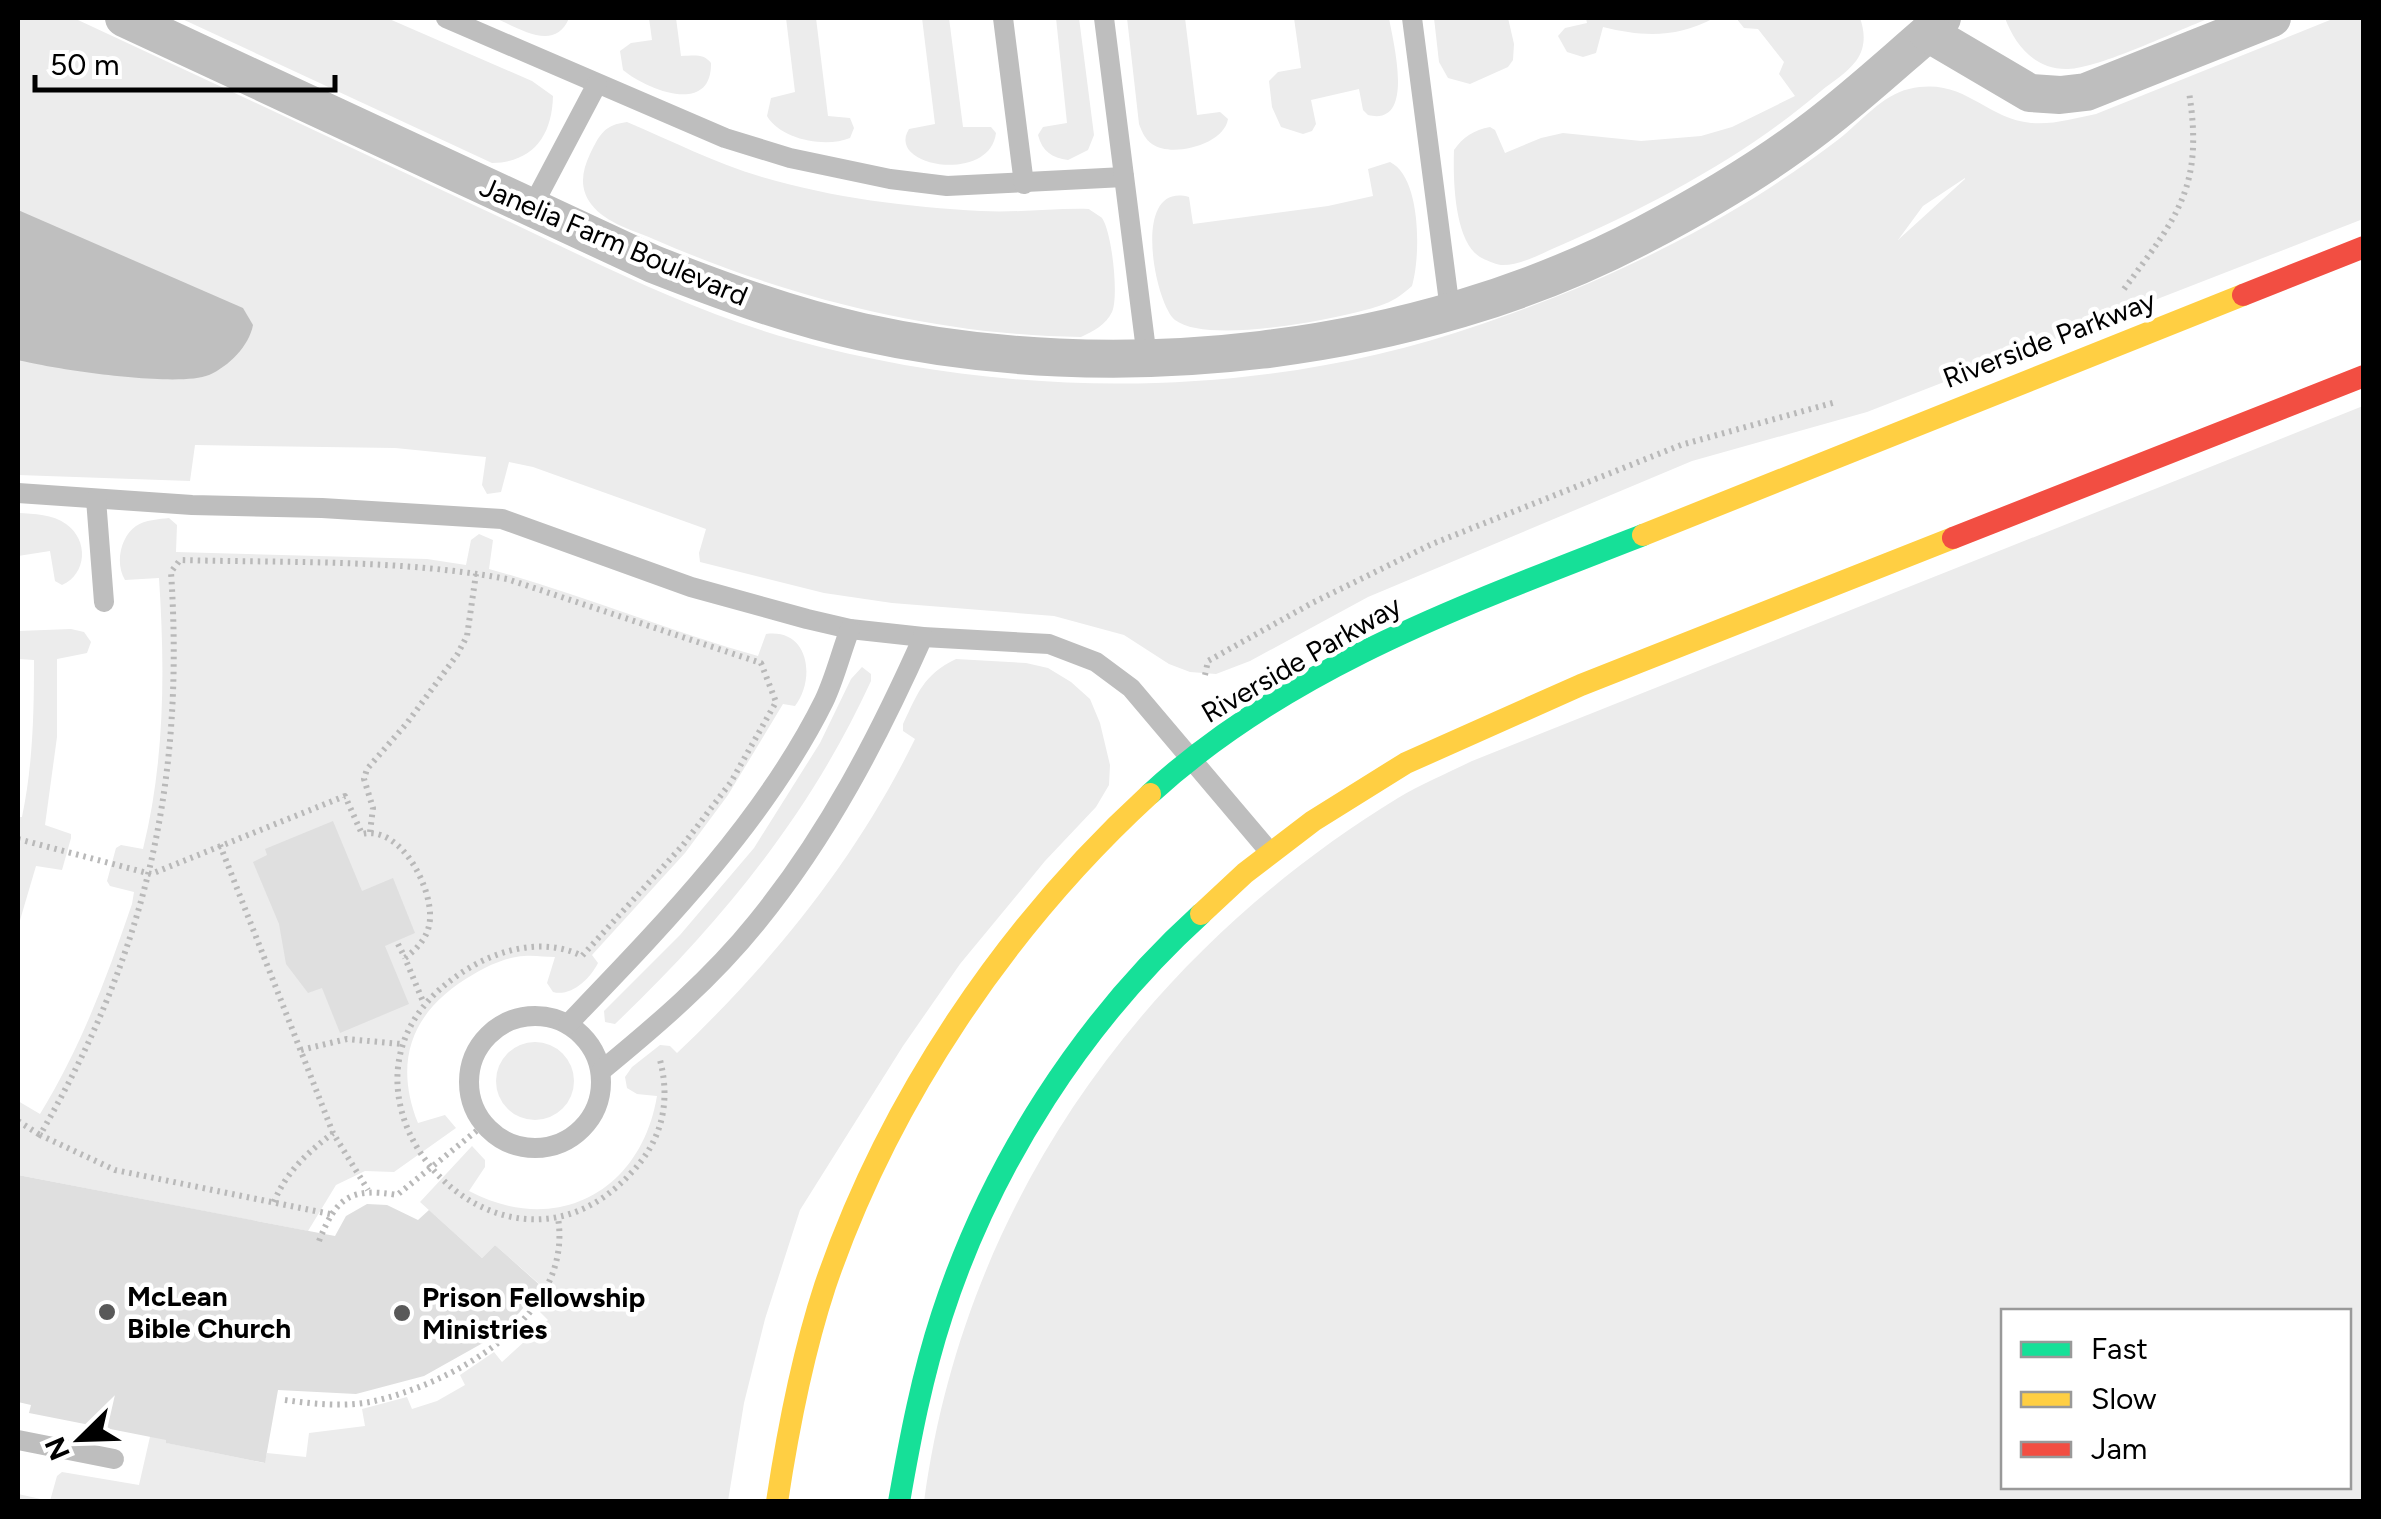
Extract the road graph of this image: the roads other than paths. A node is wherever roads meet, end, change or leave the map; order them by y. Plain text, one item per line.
1 (124, 18) edge
2 (446, 18) edge
3 (1003, 18) edge
4 (1104, 18) edge
5 (1412, 18) edge
6 (2272, 18) edge
7 (1926, 23) edge
8 (596, 84) junction
9 (1124, 177) junction
10 (1024, 184) junction
11 (532, 207) junction
12 (2364, 248) edge
13 (1450, 310) junction
14 (1147, 358) junction
15 (2364, 376) edge
16 (18, 494) edge
17 (96, 499) junction
18 (104, 602) dead end
19 (850, 628) junction
20 (923, 637) junction
21 (1191, 758) junction
22 (1269, 852) junction
23 (568, 1024) junction
24 (601, 1070) junction
25 (18, 1440) edge
26 (114, 1459) dead end
27 (777, 1502) edge
28 (899, 1502) edge

1 - 11 street, Janelia Farm Boulevard
2 - 8 lane
3 - 10 lane
4 - 9 lane
5 - 13 lane
6 - 7 street
7 - 13 street, Janelia Farm Boulevard
8 - 10 lane
8 - 11 lane
9 - 10 lane
9 - 14 lane
11 - 14 street, Janelia Farm Boulevard
12 - 21 main road, Riverside Parkway
13 - 14 street, Janelia Farm Boulevard
15 - 22 main road
16 - 17 lane
17 - 18 lane
17 - 19 lane
19 - 20 lane
19 - 23 lane
20 - 21 lane
20 - 24 lane
21 - 22 lane
21 - 27 main road, Riverside Parkway
22 - 28 main road
23 - 24 lane
23 - 24 lane
25 - 26 lane

